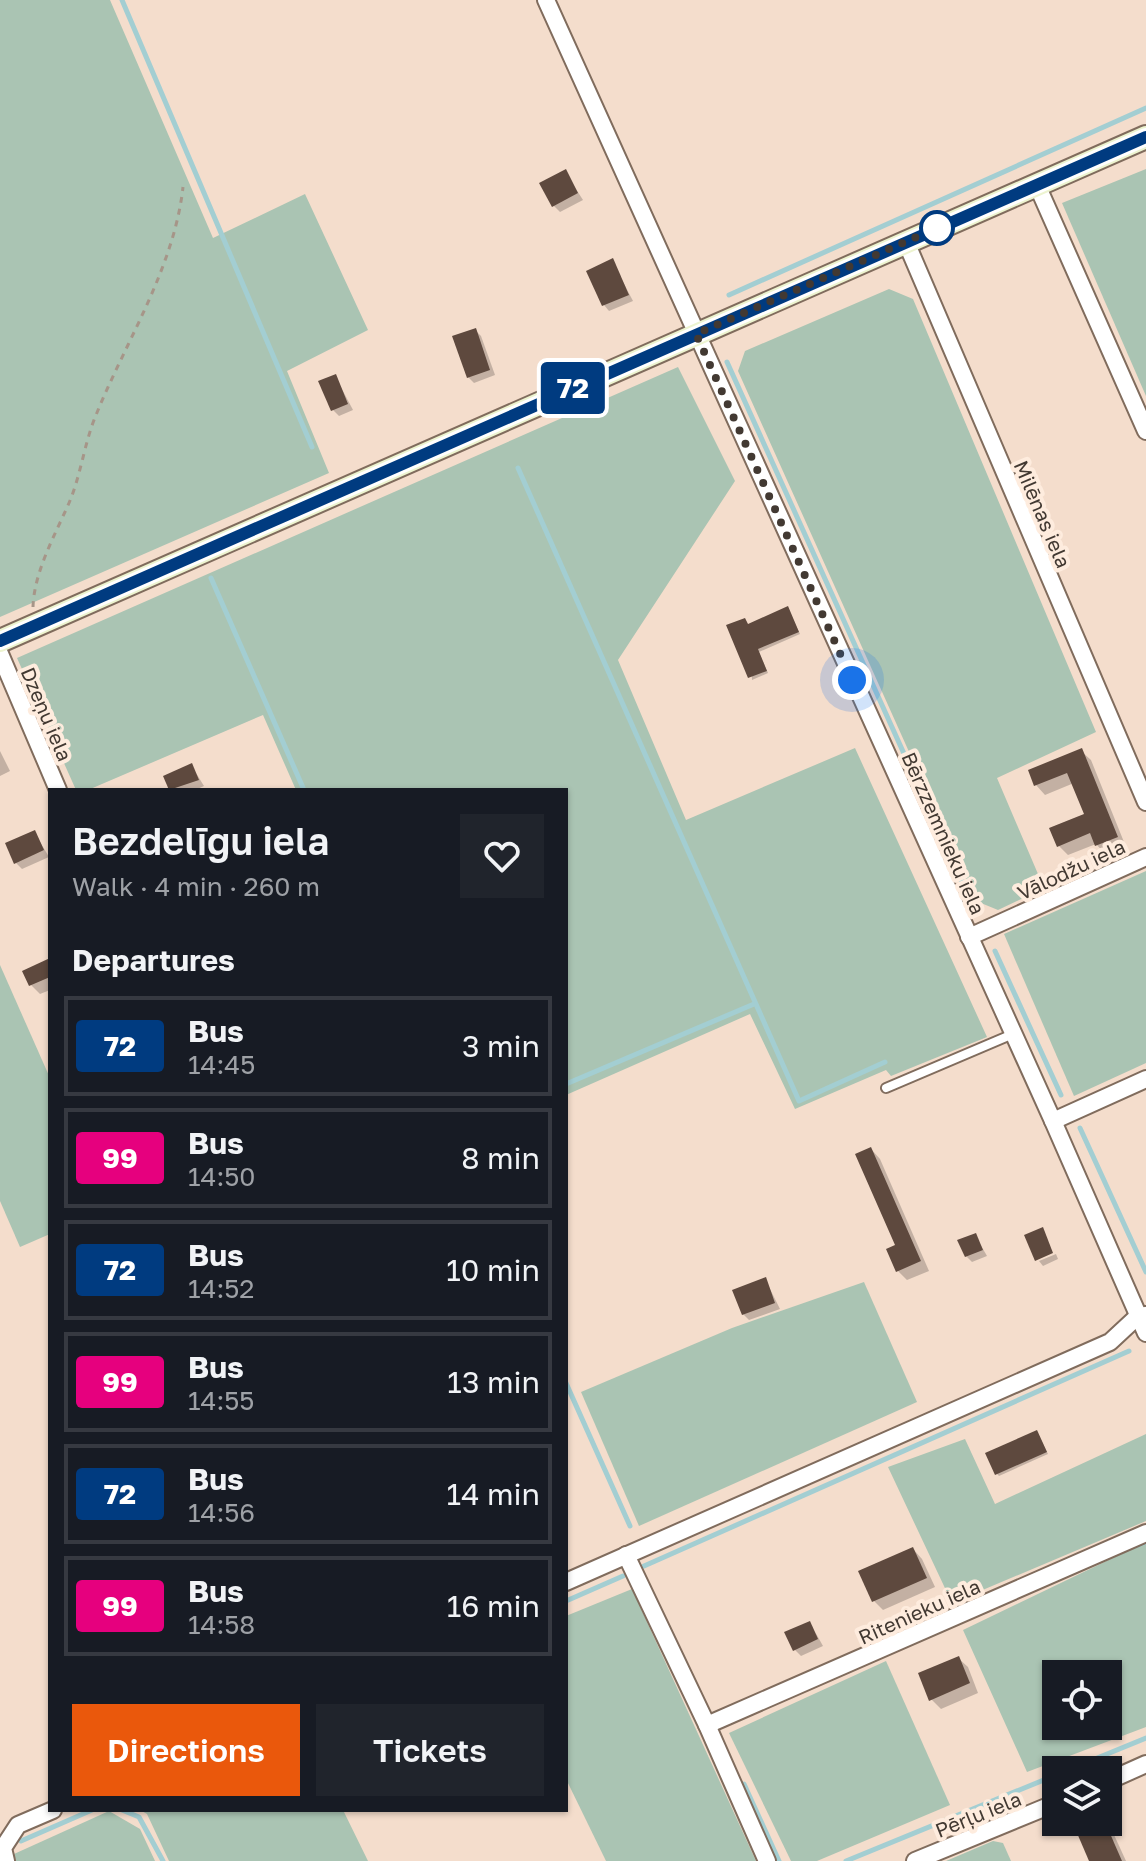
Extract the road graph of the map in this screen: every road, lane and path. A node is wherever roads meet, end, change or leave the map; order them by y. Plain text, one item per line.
1 (546, 0) edge
2 (1146, 137) edge
3 (1037, 185) junction
4 (183, 187) dead end
5 (906, 242) junction
6 (699, 342) junction
7 (1146, 431) edge
8 (33, 627) junction
9 (0, 641) edge
10 (0, 654) edge
11 (57, 788) edge
12 (1146, 802) edge
13 (1146, 857) edge
14 (969, 937) junction
15 (1013, 1034) junction
16 (1146, 1079) edge
17 (886, 1088) dead end
18 (1053, 1121) junction
19 (1142, 1316) edge
20 (1146, 1333) edge
21 (1146, 1533) edge
22 (626, 1555) junction
23 (568, 1581) edge
24 (707, 1725) junction
25 (1146, 1764) edge
26 (1122, 1775) edge
27 (1042, 1809) edge
28 (48, 1812) edge
29 (6, 1861) edge
30 (767, 1861) edge
31 (915, 1861) edge

1 - 6 street, Bērzzemnieku iela
2 - 3 street
3 - 5 street
3 - 7 street
4 - 8 path
5 - 6 street
5 - 12 street, Milēnas iela
6 - 8 street
6 - 14 street, Bērzzemnieku iela
8 - 9 street
10 - 11 street, Dzeņu iela
13 - 14 street, Vālodžu iela
14 - 15 street, Bērzzemnieku iela
15 - 17 lane
15 - 18 street, Bērzzemnieku iela
16 - 18 street
18 - 19 street, Bērzzemnieku iela
19 - 20 street, Bērzzemnieku iela
19 - 22 street
21 - 24 street, Ritenieku iela
22 - 23 street
22 - 24 street
24 - 30 street
25 - 26 street
27 - 31 street, Pērļu iela
28 - 29 street

